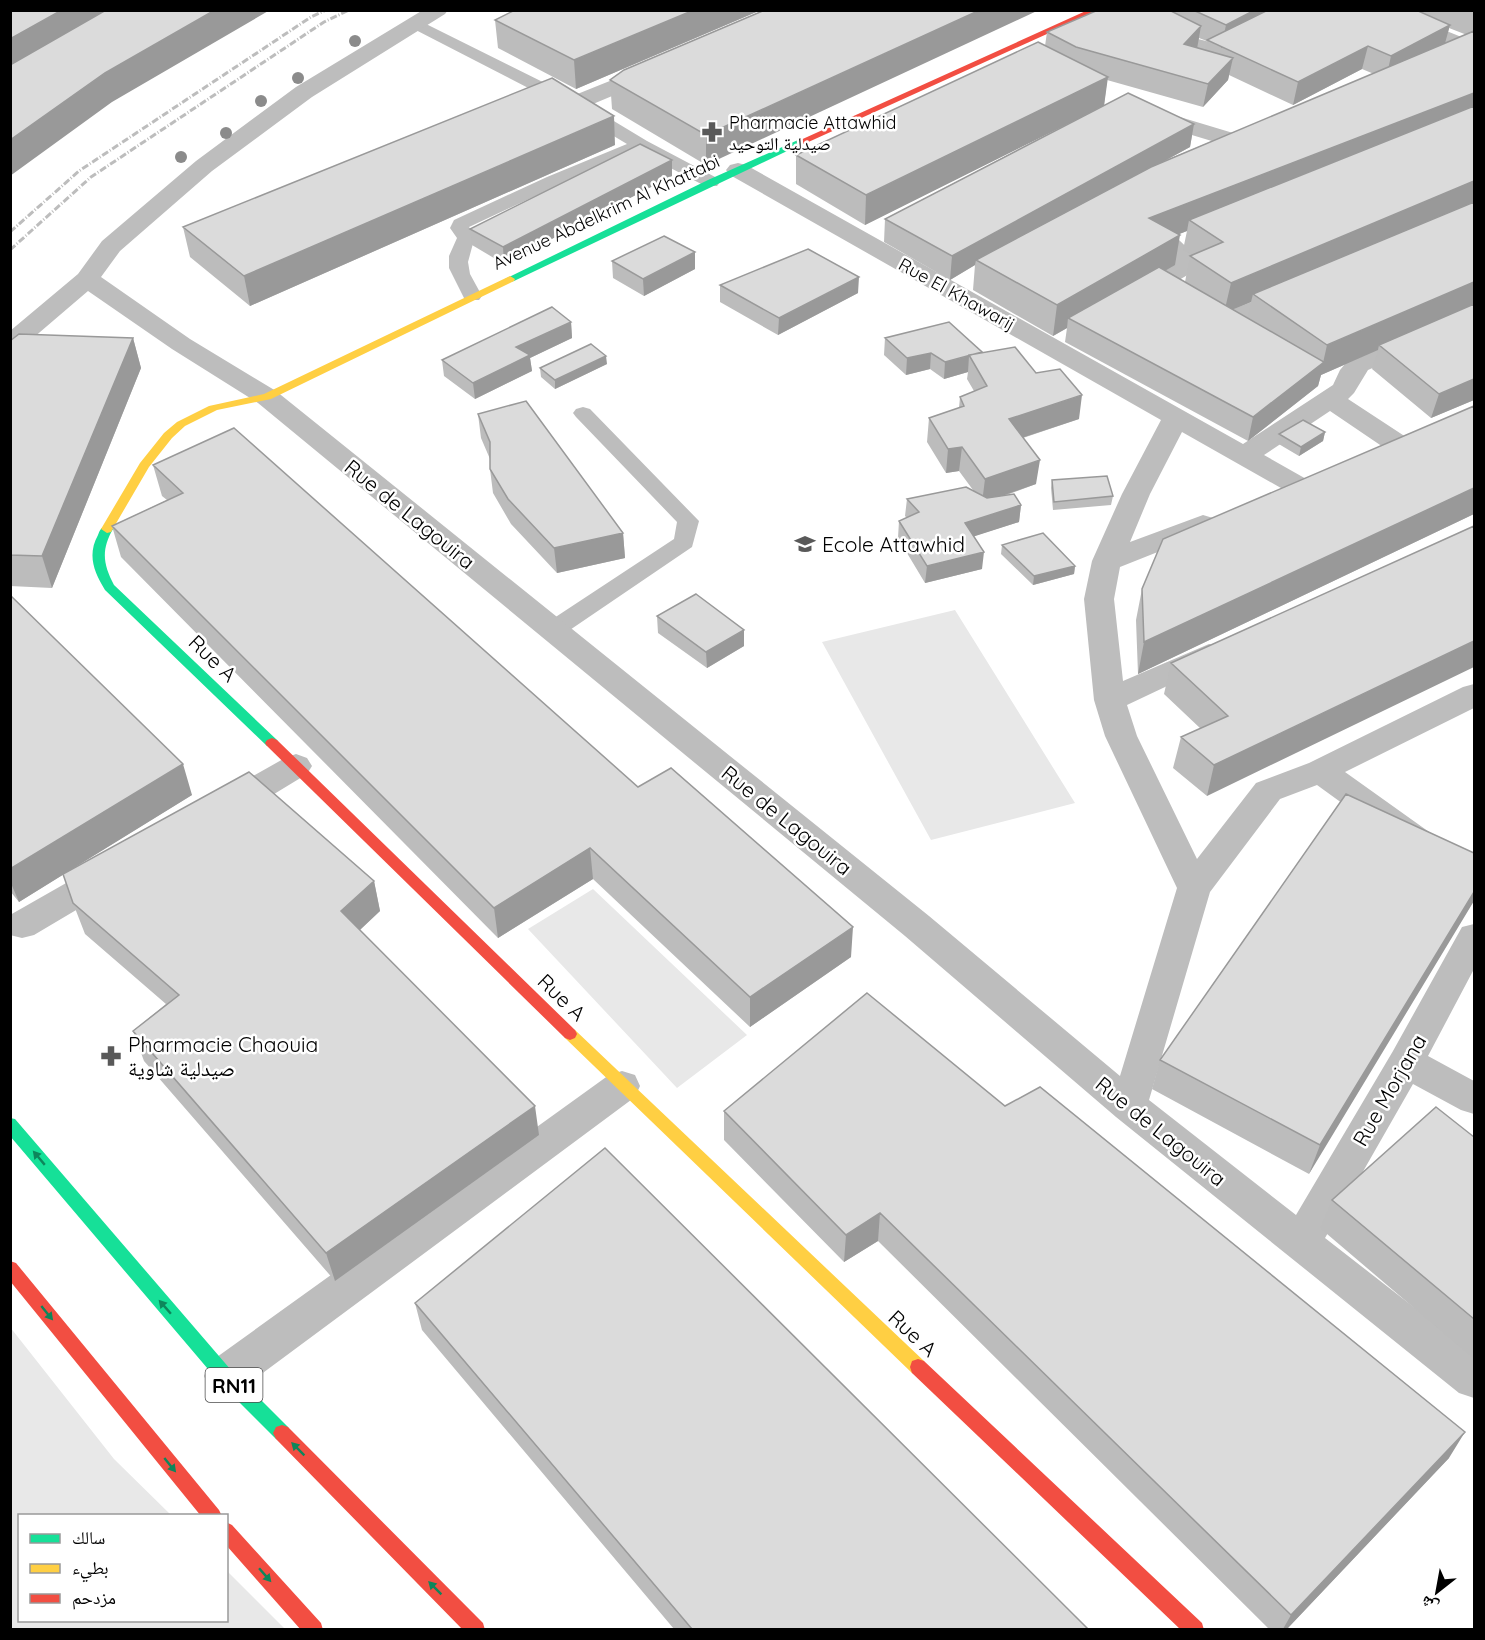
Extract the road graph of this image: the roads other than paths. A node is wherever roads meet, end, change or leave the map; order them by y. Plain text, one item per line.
1 (438, 10) edge
2 (1125, 10) edge
3 (1303, 10) edge
4 (1374, 10) edge
5 (1092, 11) edge
6 (414, 23) junction
7 (1472, 48) edge
8 (1001, 53) junction
9 (1438, 60) edge
10 (1023, 63) edge
11 (668, 64) edge
12 (573, 104) junction
13 (1130, 109) edge
14 (641, 145) junction
15 (1206, 155) edge
16 (738, 170) junction
17 (711, 182) junction
18 (1181, 241) edge
19 (87, 279) junction
20 (1315, 285) edge
21 (472, 296) junction
22 (1474, 314) edge
23 (10, 345) edge
24 (267, 397) junction
25 (1329, 399) junction
26 (584, 413) dead end
27 (1176, 417) junction
28 (1244, 456) junction
29 (1369, 458) edge
30 (1266, 499) edge
31 (1224, 516) edge
32 (1107, 561) junction
33 (553, 630) junction
34 (1238, 640) edge
35 (1474, 695) edge
36 (1110, 700) junction
37 (296, 766) junction
38 (1320, 771) junction
39 (205, 819) edge
40 (134, 860) edge
41 (1474, 881) edge
42 (1194, 888) junction
43 (22, 925) dead end
44 (1474, 937) edge
45 (1406, 1062) junction
46 (622, 1086) junction
47 (1474, 1099) edge
48 (1129, 1106) junction
49 (10, 1124) edge
50 (1301, 1243) junction
51 (10, 1268) edge
52 (225, 1376) junction
53 (1474, 1379) edge
54 (212, 1514) edge
55 (228, 1533) edge
56 (314, 1629) edge
57 (476, 1629) edge
58 (1195, 1629) edge

1 - 6 street
2 - 3 street
4 - 7 street
5 - 8 street, Avenue Abdelkrim Al Khattabi
6 - 12 lane
6 - 19 street
7 - 9 street
8 - 10 street
8 - 16 street, Avenue Abdelkrim Al Khattabi
11 - 12 street
12 - 14 lane
13 - 15 street
14 - 17 lane
14 - 21 lane
16 - 17 street, Avenue Abdelkrim Al Khattabi
16 - 27 street, Rue El Khawarij
17 - 21 street, Avenue Abdelkrim Al Khattabi
18 - 20 street
19 - 23 street
19 - 24 street, Rue de Lagouira
21 - 24 street, Avenue Abdelkrim Al Khattabi
22 - 25 street
24 - 33 street, Rue de Lagouira
24 - 37 street, Rue A
25 - 28 street
25 - 29 street
26 - 33 lane
27 - 28 street, Rue El Khawarij
27 - 32 street
28 - 30 street, Rue El Khawarij
31 - 32 street
32 - 36 street
33 - 48 street, Rue de Lagouira
34 - 36 street
35 - 38 street
36 - 42 street
37 - 39 street
37 - 46 street, Rue A
38 - 41 street
38 - 42 street
40 - 43 street
42 - 48 street
44 - 45 street, Rue Morjana
45 - 47 street
45 - 50 street, Rue Morjana
46 - 52 street
46 - 58 street, Rue A
48 - 50 street, Rue de Lagouira
52 -> 49 street, RN11
50 - 53 street, Rue de Lagouira
51 -> 54 street
57 -> 52 street, RN11
55 -> 56 street

